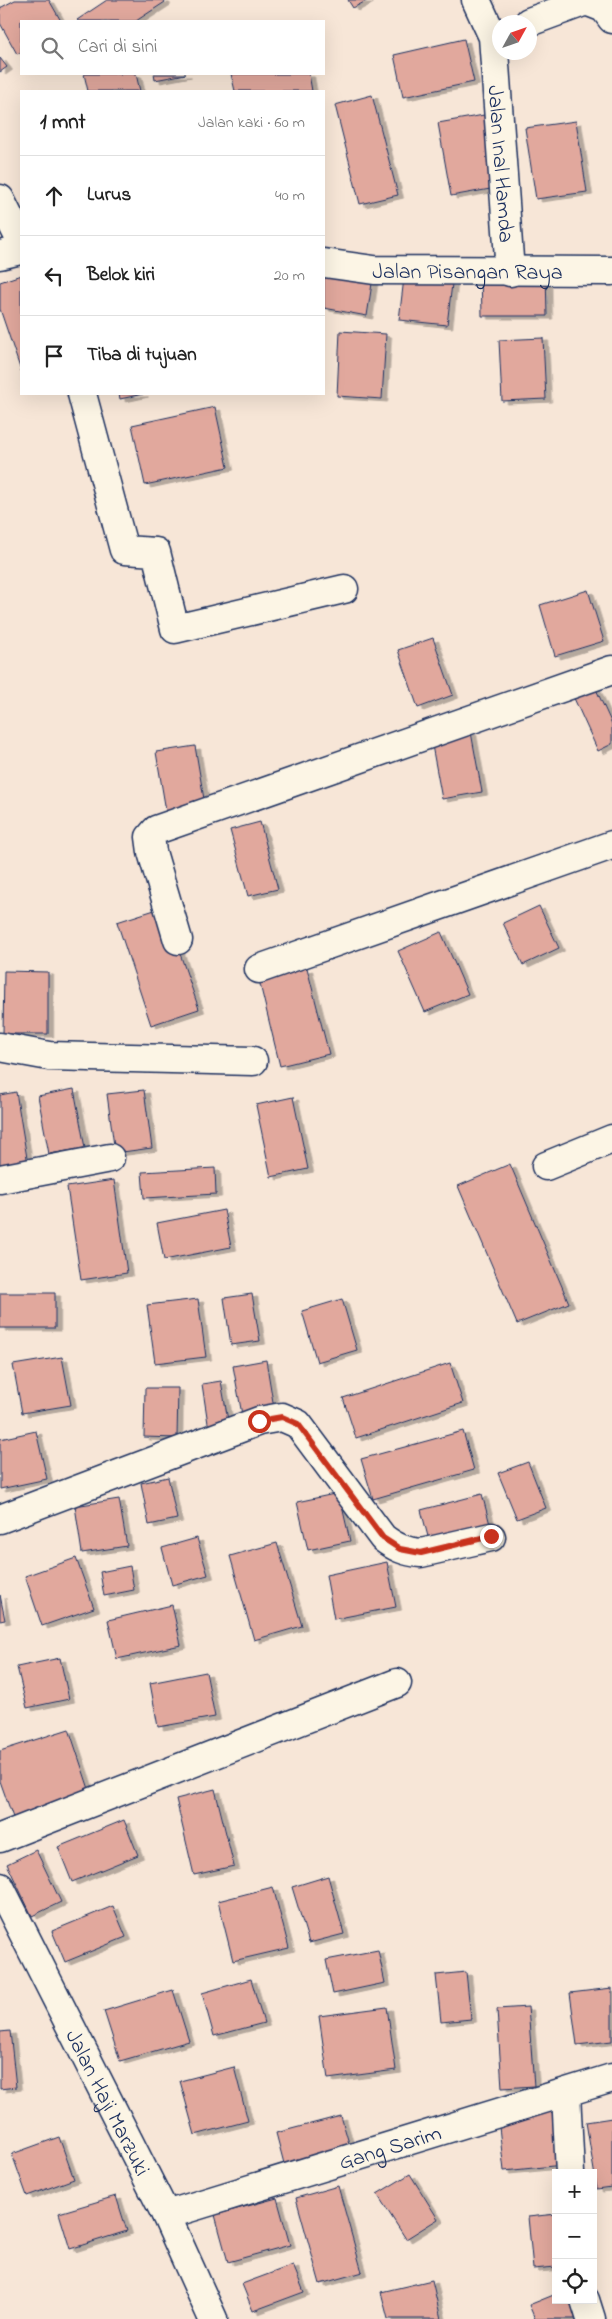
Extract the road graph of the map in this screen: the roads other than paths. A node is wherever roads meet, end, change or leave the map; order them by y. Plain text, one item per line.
1 (476, 0) edge
2 (537, 19) edge
3 (612, 19) edge
4 (492, 29) edge
5 (497, 60) edge
6 (0, 198) edge
7 (20, 239) edge
8 (20, 250) edge
9 (0, 255) edge
10 (325, 263) edge
11 (612, 271) edge
12 (510, 272) junction
13 (82, 395) edge
14 (344, 589) dead end
15 (612, 670) edge
16 (612, 845) edge
17 (178, 940) dead end
18 (259, 969) dead end
19 (0, 1047) edge
20 (253, 1061) dead end
21 (612, 1138) edge
22 (110, 1158) dead end
23 (546, 1166) dead end
24 (0, 1179) edge
25 (0, 1518) edge
26 (491, 1536) dead end
27 (397, 1683) dead end
28 (0, 1838) edge
29 (0, 1887) edge
30 (612, 2078) edge
31 (566, 2093) junction
32 (570, 2169) edge
33 (166, 2215) junction
34 (586, 2304) edge
35 (213, 2319) edge
36 (591, 2319) edge

1 - 4 street, Jalan Inal Hamda
2 - 3 street
5 - 12 street, Jalan Inal Hamda
6 - 7 street
8 - 9 street
10 - 12 street, Jalan Pisangan Raya
11 - 12 street, Jalan Pisangan Raya
13 - 14 street
15 - 17 street
16 - 18 street
19 - 20 street
21 - 23 street
22 - 24 street
25 - 26 street
27 - 28 street
29 - 33 street, Jalan Haji Marzuki
30 - 31 street, Gang Sarim
31 - 32 street
31 - 33 street, Gang Sarim
33 - 35 street, Jalan Haji Marzuki
34 - 36 street

